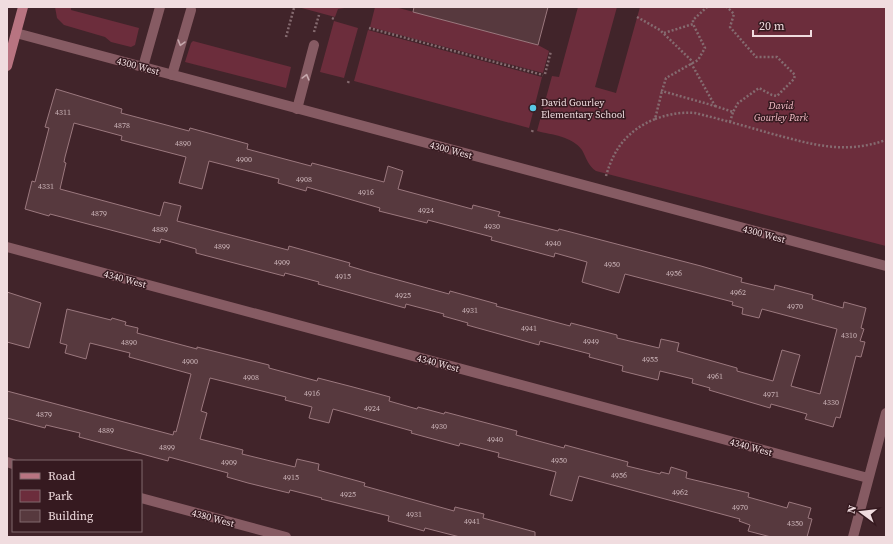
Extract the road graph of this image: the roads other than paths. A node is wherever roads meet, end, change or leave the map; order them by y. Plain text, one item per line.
1 (23, 7) edge
2 (160, 7) edge
3 (191, 10) dead end
4 (16, 33) junction
5 (314, 45) dead end
6 (7, 66) edge
7 (143, 67) junction
8 (172, 75) junction
9 (297, 109) junction
10 (7, 247) edge
11 (886, 266) edge
12 (886, 413) edge
13 (868, 478) junction
14 (142, 498) edge
15 (286, 537) edge
16 (853, 537) edge

1 - 4 street
2 - 7 street
3 -> 8 street
4 - 6 street
4 - 7 street, 4300 West
9 -> 5 street
7 - 8 street, 4300 West
8 - 9 street, 4300 West
9 - 11 street, 4300 West
10 - 13 street, 4340 West
12 - 13 street
13 - 16 street
14 - 15 street, 4380 West

